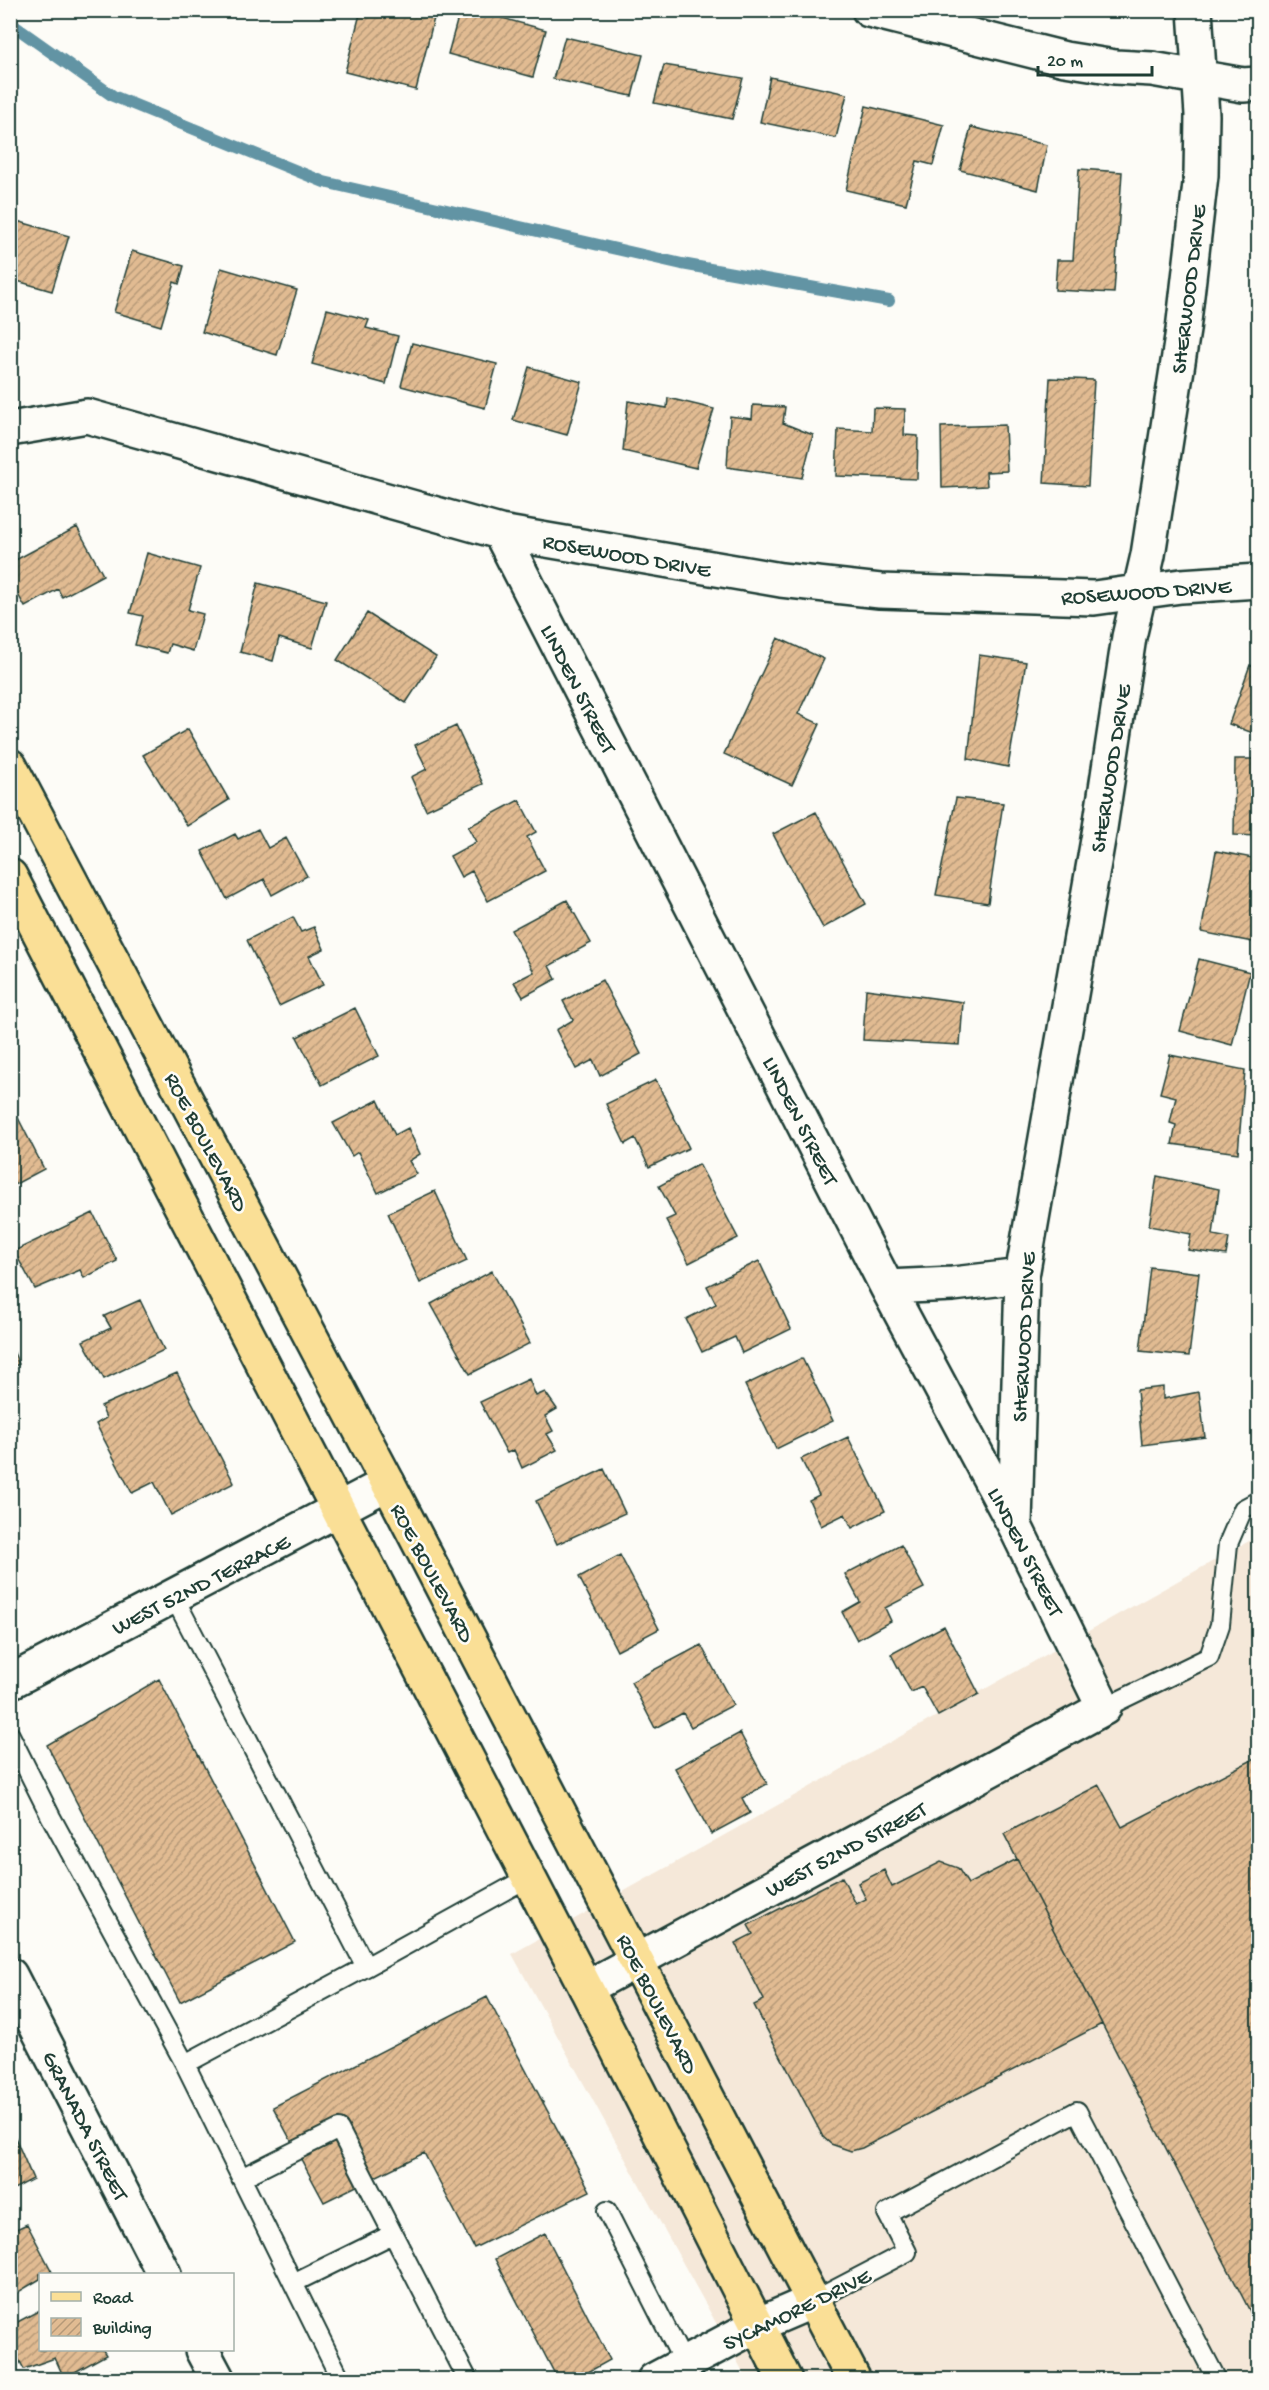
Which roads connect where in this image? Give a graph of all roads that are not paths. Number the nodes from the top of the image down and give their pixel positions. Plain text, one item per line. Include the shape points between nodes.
1 (869, 10) edge
2 (1195, 10) edge
3 (1199, 76) junction
4 (1258, 84) edge
5 (10, 429) edge
6 (500, 532) junction
7 (1258, 581) edge
8 (1140, 591) junction
9 (10, 766) edge
10 (10, 876) edge
11 (1022, 1276) junction
12 (887, 1287) junction
13 (388, 1483) junction
14 (1258, 1501) edge
15 (339, 1510) junction
16 (1015, 1526) junction
17 (174, 1596) junction
18 (10, 1682) edge
19 (1104, 1708) junction
20 (10, 1735) edge
21 (529, 1877) junction
22 (637, 1960) junction
23 (366, 1966) junction
24 (10, 1975) edge
25 (586, 1988) junction
26 (185, 2064) junction
27 (241, 2178) junction
28 (607, 2211) dead end
29 (393, 2234) junction
30 (163, 2273) edge
31 (293, 2283) junction
32 (813, 2301) junction
33 (757, 2325) junction
34 (203, 2351) edge
35 (684, 2363) junction
36 (218, 2379) edge
37 (341, 2379) edge
38 (468, 2379) edge
39 (654, 2379) edge
40 (785, 2379) edge
41 (854, 2379) edge
42 (1217, 2379) edge

1 - 3 street via 1065,59
2 - 3 street, SHERWOOD DRIVE
3 - 4 street via 1243,85
3 - 8 street, SHERWOOD DRIVE via 1201,175 1185,318
5 - 6 street, ROSEWOOD DRIVE via 87,416
6 - 8 street, ROSEWOOD DRIVE via 781,580 880,591 1094,598
6 - 12 street, LINDEN STREET
7 - 8 street, ROSEWOOD DRIVE
8 - 11 street, SHERWOOD DRIVE via 1129,637
9 - 13 main road, ROE BOULEVARD
10 - 15 main road
11 - 12 street
11 - 16 street, SHERWOOD DRIVE
12 - 16 street, LINDEN STREET
13 - 15 street, WEST 52ND TERRACE
13 - 22 main road, ROE BOULEVARD
14 - 19 lane via 1243,1509 1228,1544 1220,1626 1209,1657
15 - 17 street, WEST 52ND TERRACE
15 - 21 main road
16 - 19 street, LINDEN STREET
17 - 18 street, WEST 52ND TERRACE
17 - 23 lane
19 - 22 street, WEST 52ND STREET
20 - 26 lane
21 - 23 lane
21 - 25 main road
22 - 25 street, WEST 52ND STREET
22 - 32 main road, ROE BOULEVARD
23 - 26 lane
24 - 30 street, GRANADA STREET
25 - 33 main road
26 - 27 lane
27 - 29 lane via 339,2129
27 - 31 lane
28 - 35 lane
29 - 31 lane
29 - 38 lane
31 - 37 lane
32 - 33 street, SYCAMORE DRIVE
32 - 41 main road, ROE BOULEVARD
32 - 42 lane, SYCAMORE DRIVE via 907,2252 887,2213 1077,2111
33 - 35 street, SYCAMORE DRIVE
33 - 40 main road
34 - 36 street
35 - 39 street, SYCAMORE DRIVE

